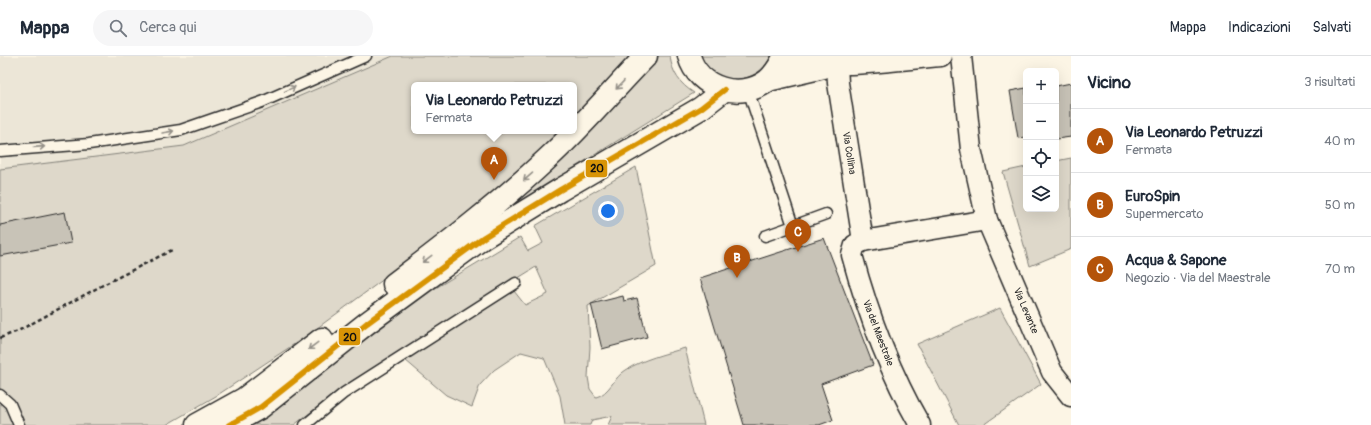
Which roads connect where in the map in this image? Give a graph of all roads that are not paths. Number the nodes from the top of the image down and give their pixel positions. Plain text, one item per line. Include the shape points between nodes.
1 (366, 56) edge
2 (646, 56) edge
3 (689, 56) edge
4 (785, 56) edge
5 (941, 56) edge
6 (961, 56) edge
7 (828, 62) edge
8 (768, 81) junction
9 (724, 90) junction
10 (748, 90) junction
11 (577, 130) edge
12 (573, 134) edge
13 (0, 150) edge
14 (826, 214) dead end
15 (987, 220) junction
16 (793, 226) junction
17 (765, 236) dead end
18 (864, 241) junction
19 (516, 283) dead end
20 (0, 395) edge
21 (1071, 396) edge
22 (19, 425) edge
23 (197, 425) edge
24 (230, 425) edge
25 (305, 425) edge
26 (920, 425) edge

13 -> 1 lane via 89,144 181,130 262,102
2 -> 11 main road
3 - 9 main road via 699,74 710,84
4 - 7 street via 799,60
4 - 8 main road via 778,70
5 - 7 street
6 - 15 street, Via Levante via 971,150
7 - 8 street
7 - 18 street, Via Collina via 838,83
8 - 10 main road
9 - 10 main road
9 - 24 main road via 701,108 484,237 367,323 261,407
10 - 16 lane
12 -> 23 main road via 496,205 250,395
14 - 16 lane
15 - 18 street
15 - 21 street, Via Levante via 1052,372
16 - 17 lane
18 - 26 street, Via del Maestrale via 855,245 852,255 862,291 876,335
19 - 25 lane via 344,393
20 - 22 lane via 10,404

